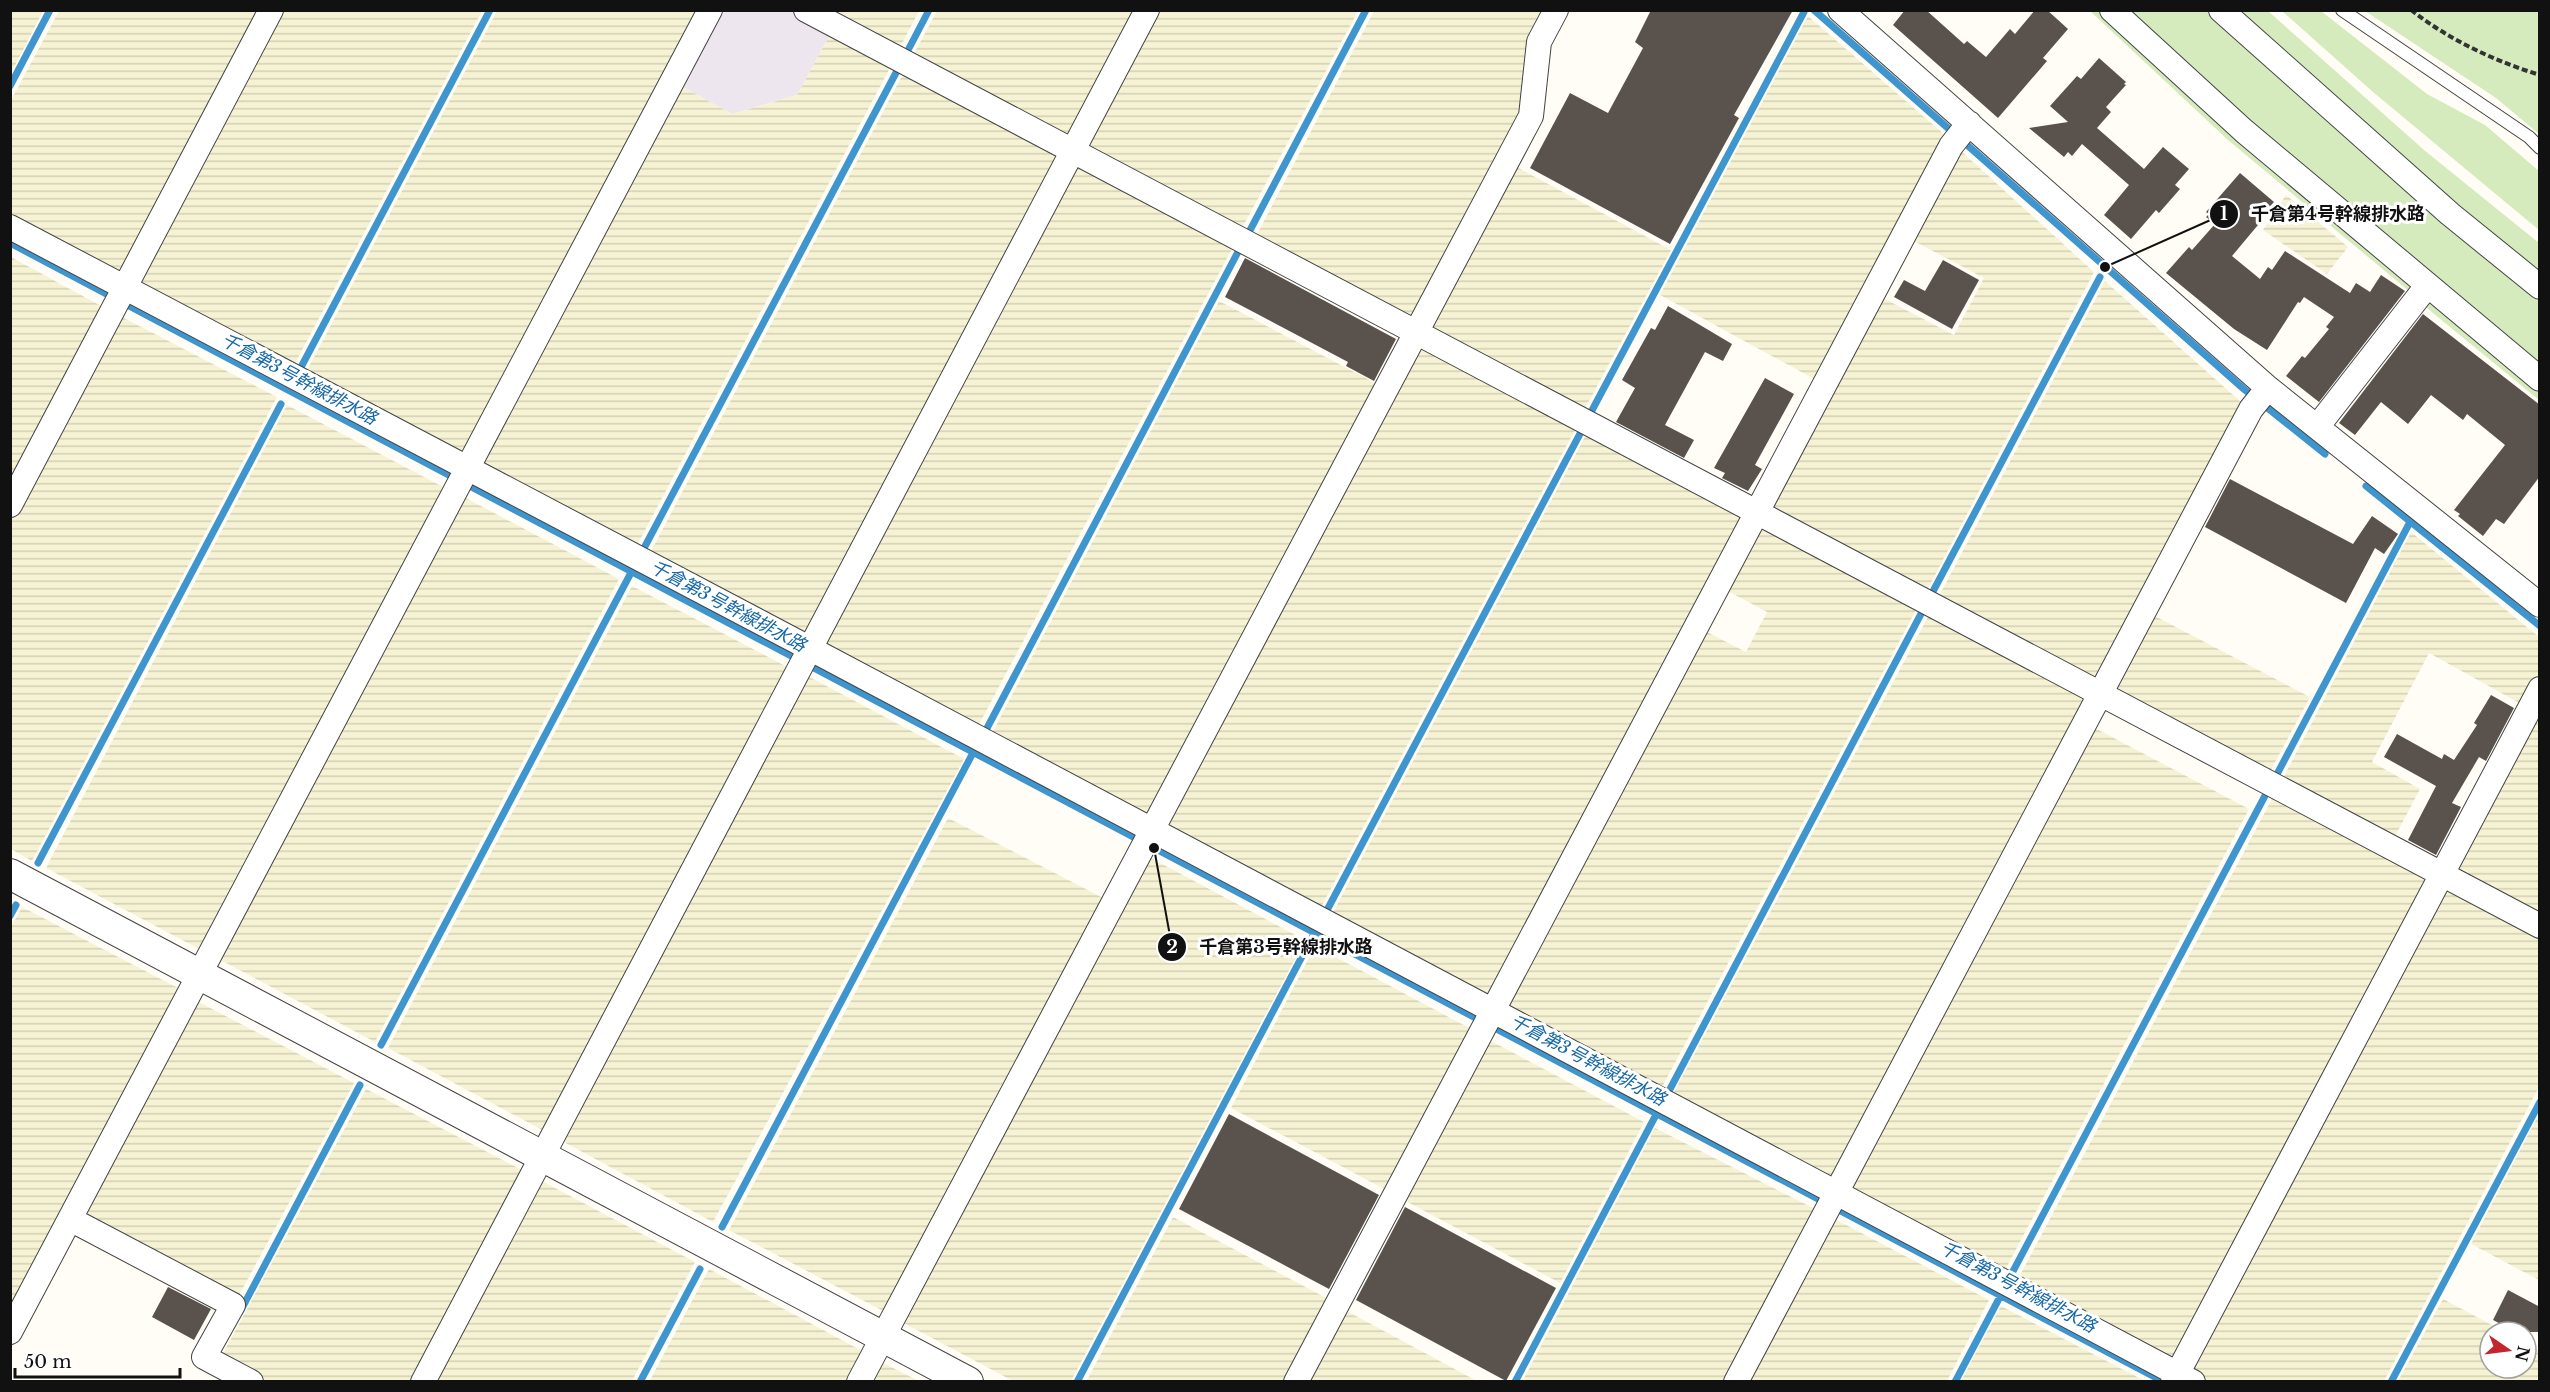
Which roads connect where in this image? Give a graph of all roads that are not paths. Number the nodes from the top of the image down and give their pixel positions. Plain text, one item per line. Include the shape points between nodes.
1 (271, 10) edge
2 (710, 10) edge
3 (806, 10) edge
4 (1147, 10) edge
5 (1556, 10) edge
6 (1840, 10) edge
7 (2112, 10) edge
8 (2221, 10) edge
9 (2342, 10) edge
10 (1961, 133) junction
11 (2540, 148) edge
12 (1072, 152) junction
13 (10, 227) edge
14 (2427, 286) junction
15 (2540, 286) edge
16 (121, 297) junction
17 (1414, 332) junction
18 (2540, 379) edge
19 (2261, 397) junction
20 (2317, 427) junction
21 (462, 477) junction
22 (10, 506) edge
23 (1756, 513) junction
24 (2540, 605) edge
25 (804, 657) junction
26 (2540, 689) edge
27 (2099, 693) junction
28 (1147, 839) junction
29 (10, 874) edge
30 (2442, 875) junction
31 (2540, 926) edge
32 (199, 974) junction
33 (1489, 1020) junction
34 (542, 1156) junction
35 (1831, 1200) junction
36 (70, 1219) junction
37 (10, 1332) edge
38 (882, 1336) junction
39 (2179, 1379) edge
40 (251, 1382) edge
41 (423, 1382) edge
42 (859, 1382) edge
43 (968, 1382) edge
44 (1296, 1382) edge
45 (1736, 1382) edge

1 - 16 street
2 - 21 street
3 - 12 street
4 - 12 street
5 - 17 street via 1539,42 1531,116
6 - 10 street
7 - 14 street via 2244,131
8 - 15 street via 2442,207
9 - 11 lane
10 - 19 street
10 - 23 street
12 - 17 street
12 - 25 street
13 - 16 street
14 - 18 street
14 - 20 street
16 - 21 street
16 - 22 street
17 - 23 street
17 - 28 street
19 - 20 street
19 - 27 street
20 - 24 street
21 - 25 street
21 - 32 street
23 - 27 street
23 - 33 street
25 - 28 street
25 - 34 street
26 - 30 street
27 - 30 street
27 - 35 street
28 - 33 street
28 - 38 street
29 - 32 street
30 - 31 street
30 - 39 street
32 - 34 street
32 - 36 street
33 - 35 street
33 - 44 street
34 - 38 street
34 - 41 street
35 - 39 street
35 - 45 street
36 - 37 street
36 - 40 street via 233,1305 204,1357
38 - 42 street
38 - 43 street

